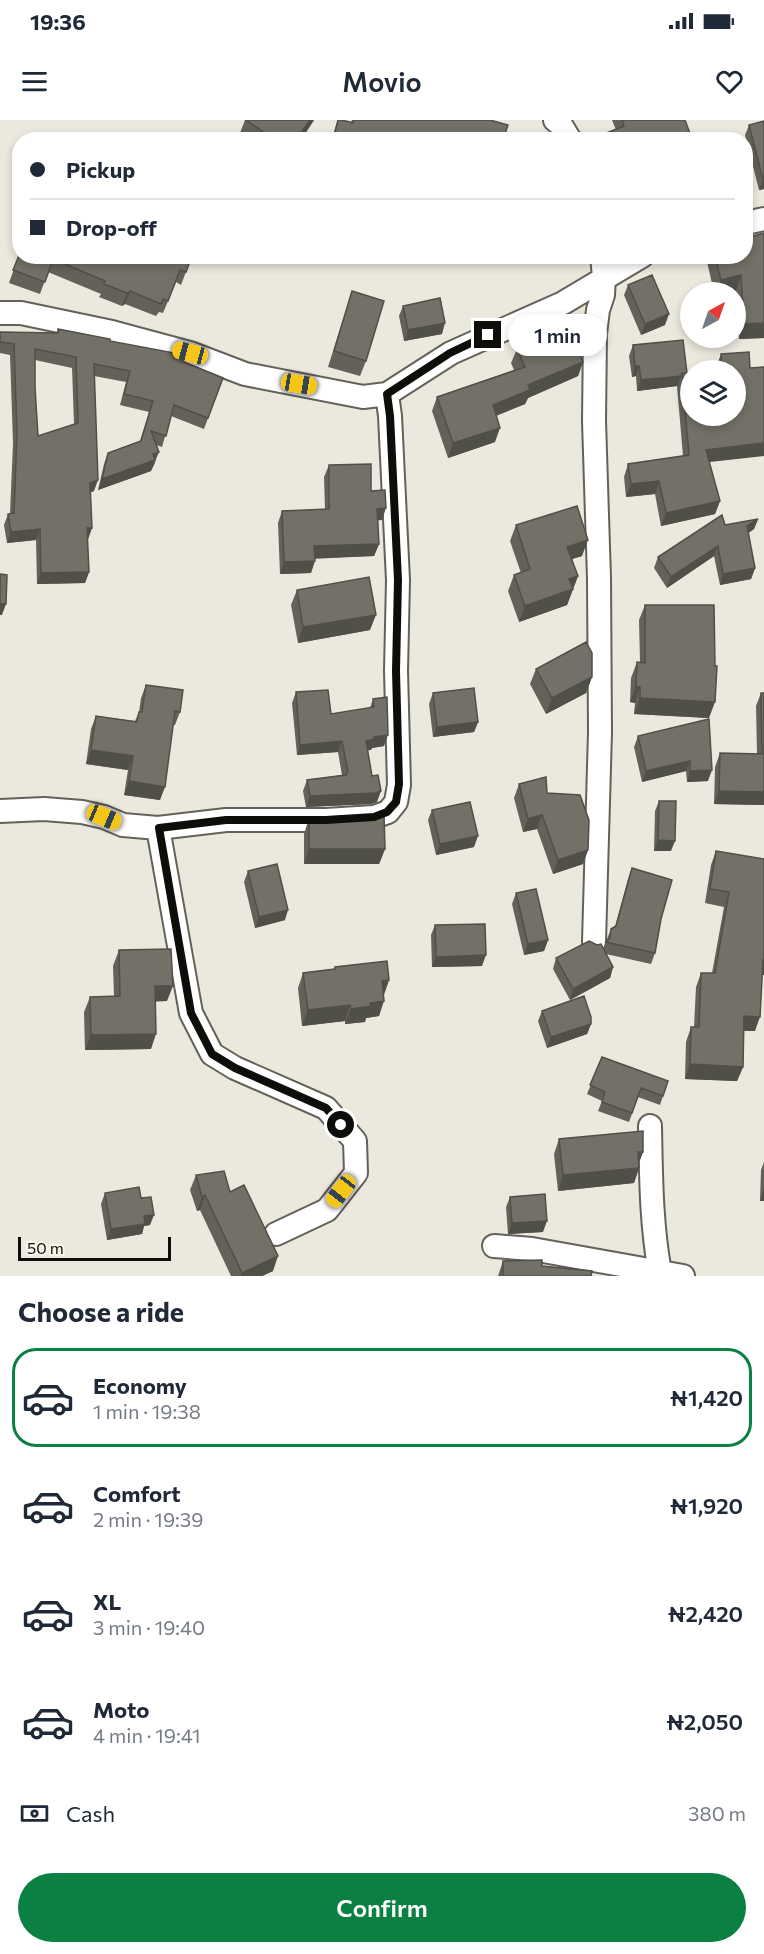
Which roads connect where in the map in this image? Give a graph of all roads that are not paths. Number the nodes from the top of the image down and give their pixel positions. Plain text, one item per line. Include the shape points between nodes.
1 (555, 120) edge
2 (565, 132) edge
3 (603, 267) edge
4 (0, 313) edge
5 (387, 394) junction
6 (0, 811) edge
7 (159, 828) junction
8 (594, 942) edge
9 (650, 1126) dead end
10 (276, 1234) dead end
11 (494, 1246) dead end
12 (660, 1272) junction
13 (683, 1276) edge

1 - 2 street
3 - 5 street via 563,303 450,353
3 - 8 street via 595,334 600,732
4 - 5 street via 21,313 112,332 190,353 245,374 363,397
5 - 7 street via 398,580 396,802 387,812 374,817 226,820
6 - 7 street via 82,812 123,825
7 - 10 street via 191,1013 212,1054 326,1108 355,1141 356,1173 327,1210
9 - 12 street via 652,1204
11 - 12 street
12 - 13 street

